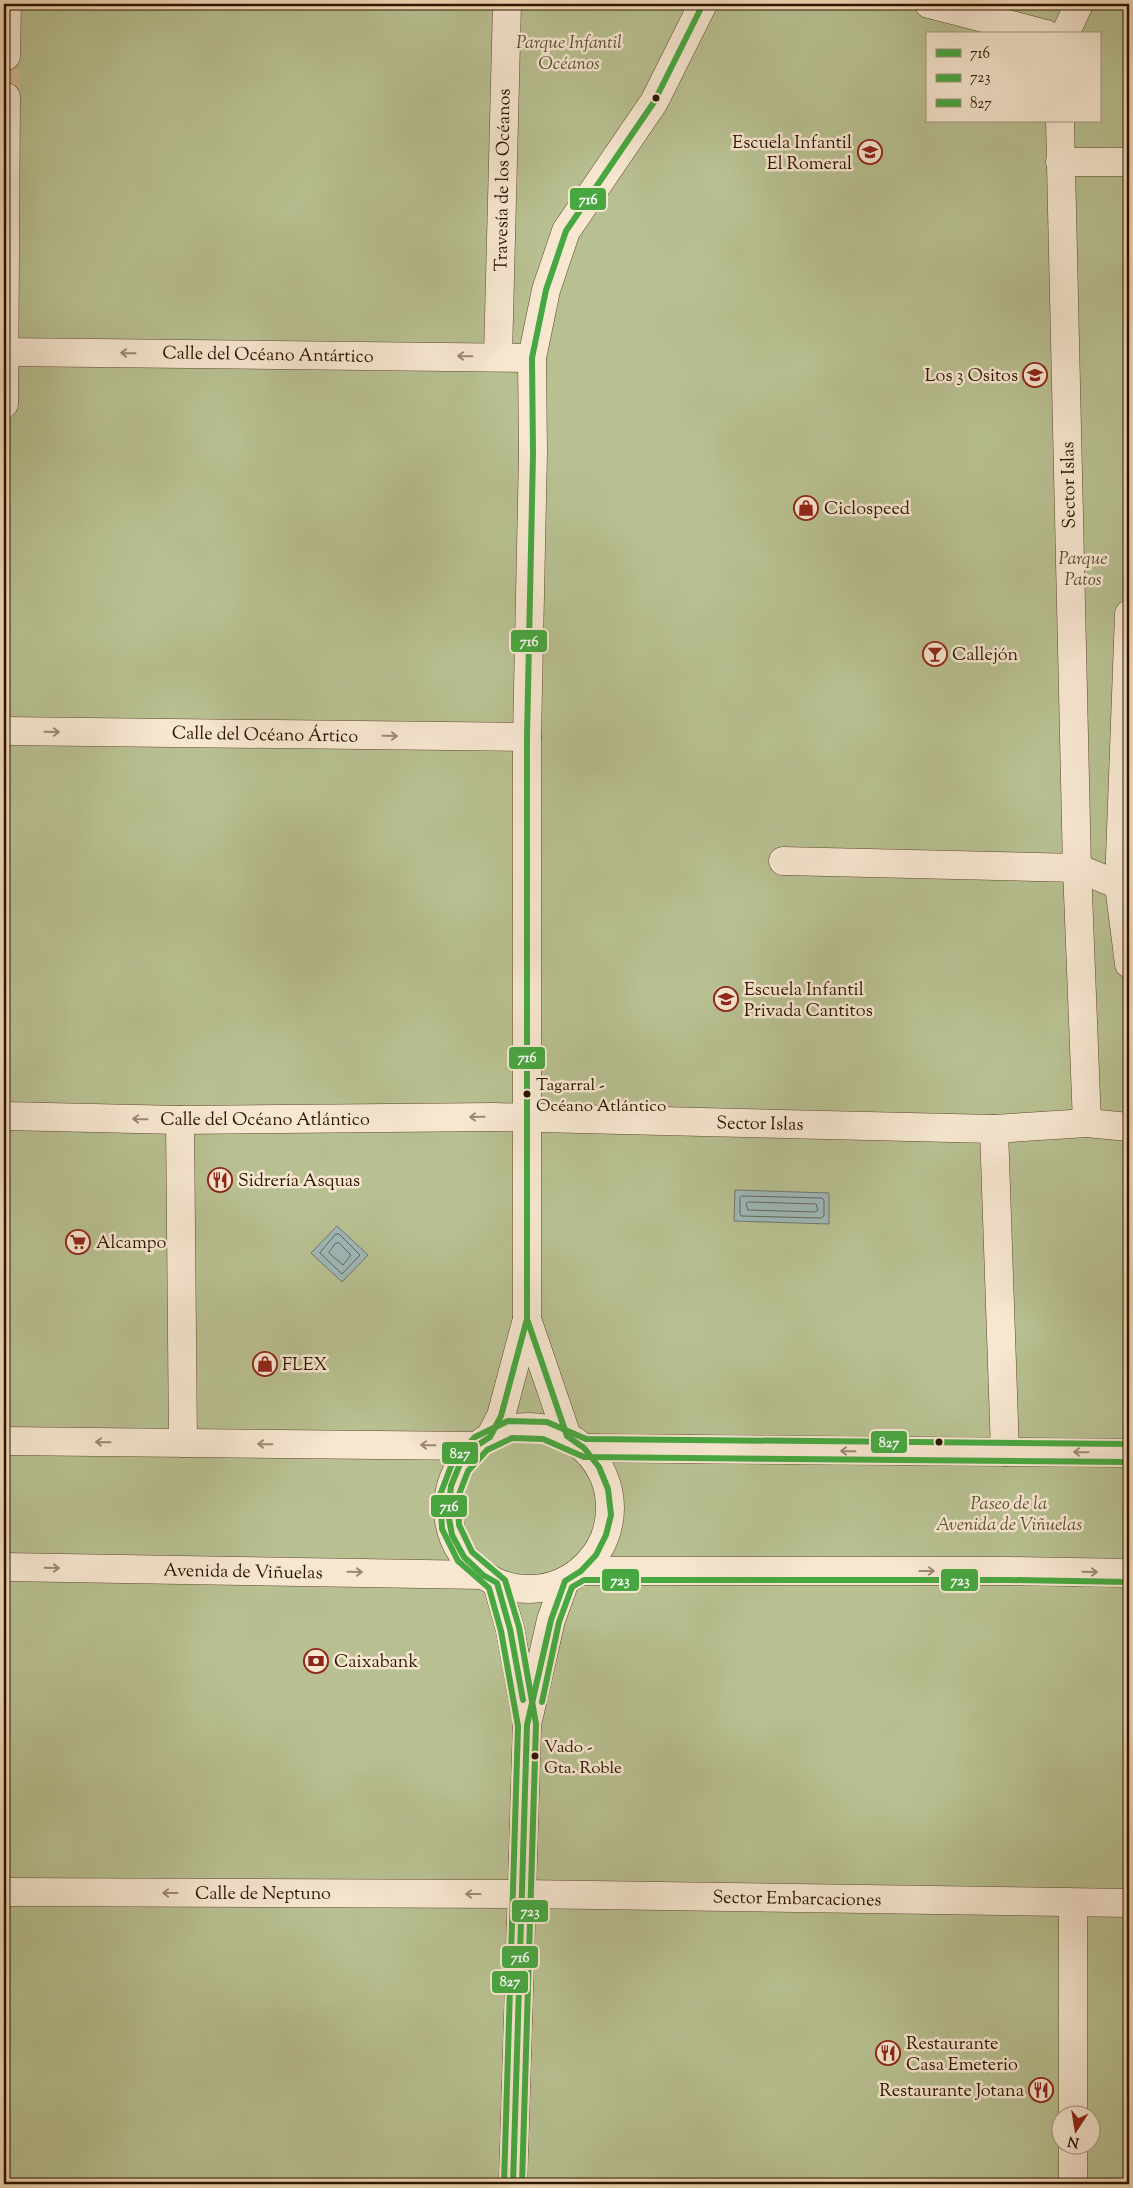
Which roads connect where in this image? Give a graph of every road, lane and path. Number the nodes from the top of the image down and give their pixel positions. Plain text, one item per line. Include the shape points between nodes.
1 (7, 4) edge
2 (507, 4) edge
3 (703, 4) edge
4 (929, 4) edge
5 (1079, 4) edge
6 (1038, 32) edge
7 (1066, 32) edge
8 (6, 56) dead end
9 (6, 97) dead end
10 (1060, 122) edge
11 (1060, 162) junction
12 (1129, 162) edge
13 (4, 352) edge
14 (498, 356) junction
15 (532, 358) junction
16 (4, 404) edge
17 (1129, 614) edge
18 (4, 732) edge
19 (527, 737) junction
20 (782, 861) dead end
21 (1077, 868) junction
22 (1124, 885) edge
23 (1129, 964) edge
24 (4, 1116) edge
25 (526, 1118) junction
26 (180, 1120) junction
27 (1086, 1123) junction
28 (1129, 1127) edge
29 (994, 1129) junction
30 (527, 1320) junction
31 (4, 1441) edge
32 (483, 1441) junction
33 (575, 1442) junction
34 (183, 1443) junction
35 (1005, 1452) junction
36 (1129, 1453) edge
37 (4, 1567) edge
38 (1129, 1573) edge
39 (573, 1576) junction
40 (490, 1579) junction
41 (527, 1725) junction
42 (4, 1892) edge
43 (522, 1894) junction
44 (1073, 1903) junction
45 (1129, 1903) edge
46 (1073, 2106) edge
47 (1073, 2156) edge
48 (513, 2184) edge
49 (1072, 2184) edge

1 - 8 street
2 - 14 street, Travesía de los Océanos
3 - 15 street via 654,102 566,231 546,290
4 - 6 street
5 - 7 street
9 - 13 street
10 - 11 street, Sector Islas
11 - 12 street
11 - 21 street, Sector Islas
14 -> 13 street, Calle del Océano Antártico
13 - 16 street
14 - 15 street, Calle del Océano Antártico
15 - 19 street
17 - 22 street
18 -> 19 street, Calle del Océano Ártico
19 - 25 street
20 - 21 street
21 - 22 street
21 - 27 street, Sector Islas
22 - 23 street
26 -> 24 street, Calle del Océano Atlántico
25 -> 26 street, Calle del Océano Atlántico
25 - 29 street, Sector Islas
25 - 30 street
26 - 34 street
27 - 28 street, Sector Islas
27 - 29 street, Sector Islas
29 - 35 street
30 - 32 street via 501,1416
30 - 33 street
34 -> 31 street
32 - 33 street via 508,1430 528,1427 548,1429
32 -> 34 street
32 - 40 street via 460,1464 451,1486 448,1513 452,1535 464,1558
35 -> 33 street
33 - 39 street via 599,1467 608,1489 611,1515 596,1555
36 -> 35 street
37 -> 40 street, Avenida de Viñuelas
39 -> 38 street via 1010,1571
39 - 40 street via 543,1588 519,1589
39 - 41 street via 551,1620
40 - 41 street via 510,1629
41 - 43 street
43 -> 42 street, Calle de Neptuno
43 - 44 street, Sector Embarcaciones
43 - 48 street
44 - 45 street, Sector Embarcaciones
44 - 46 street
47 - 49 street

